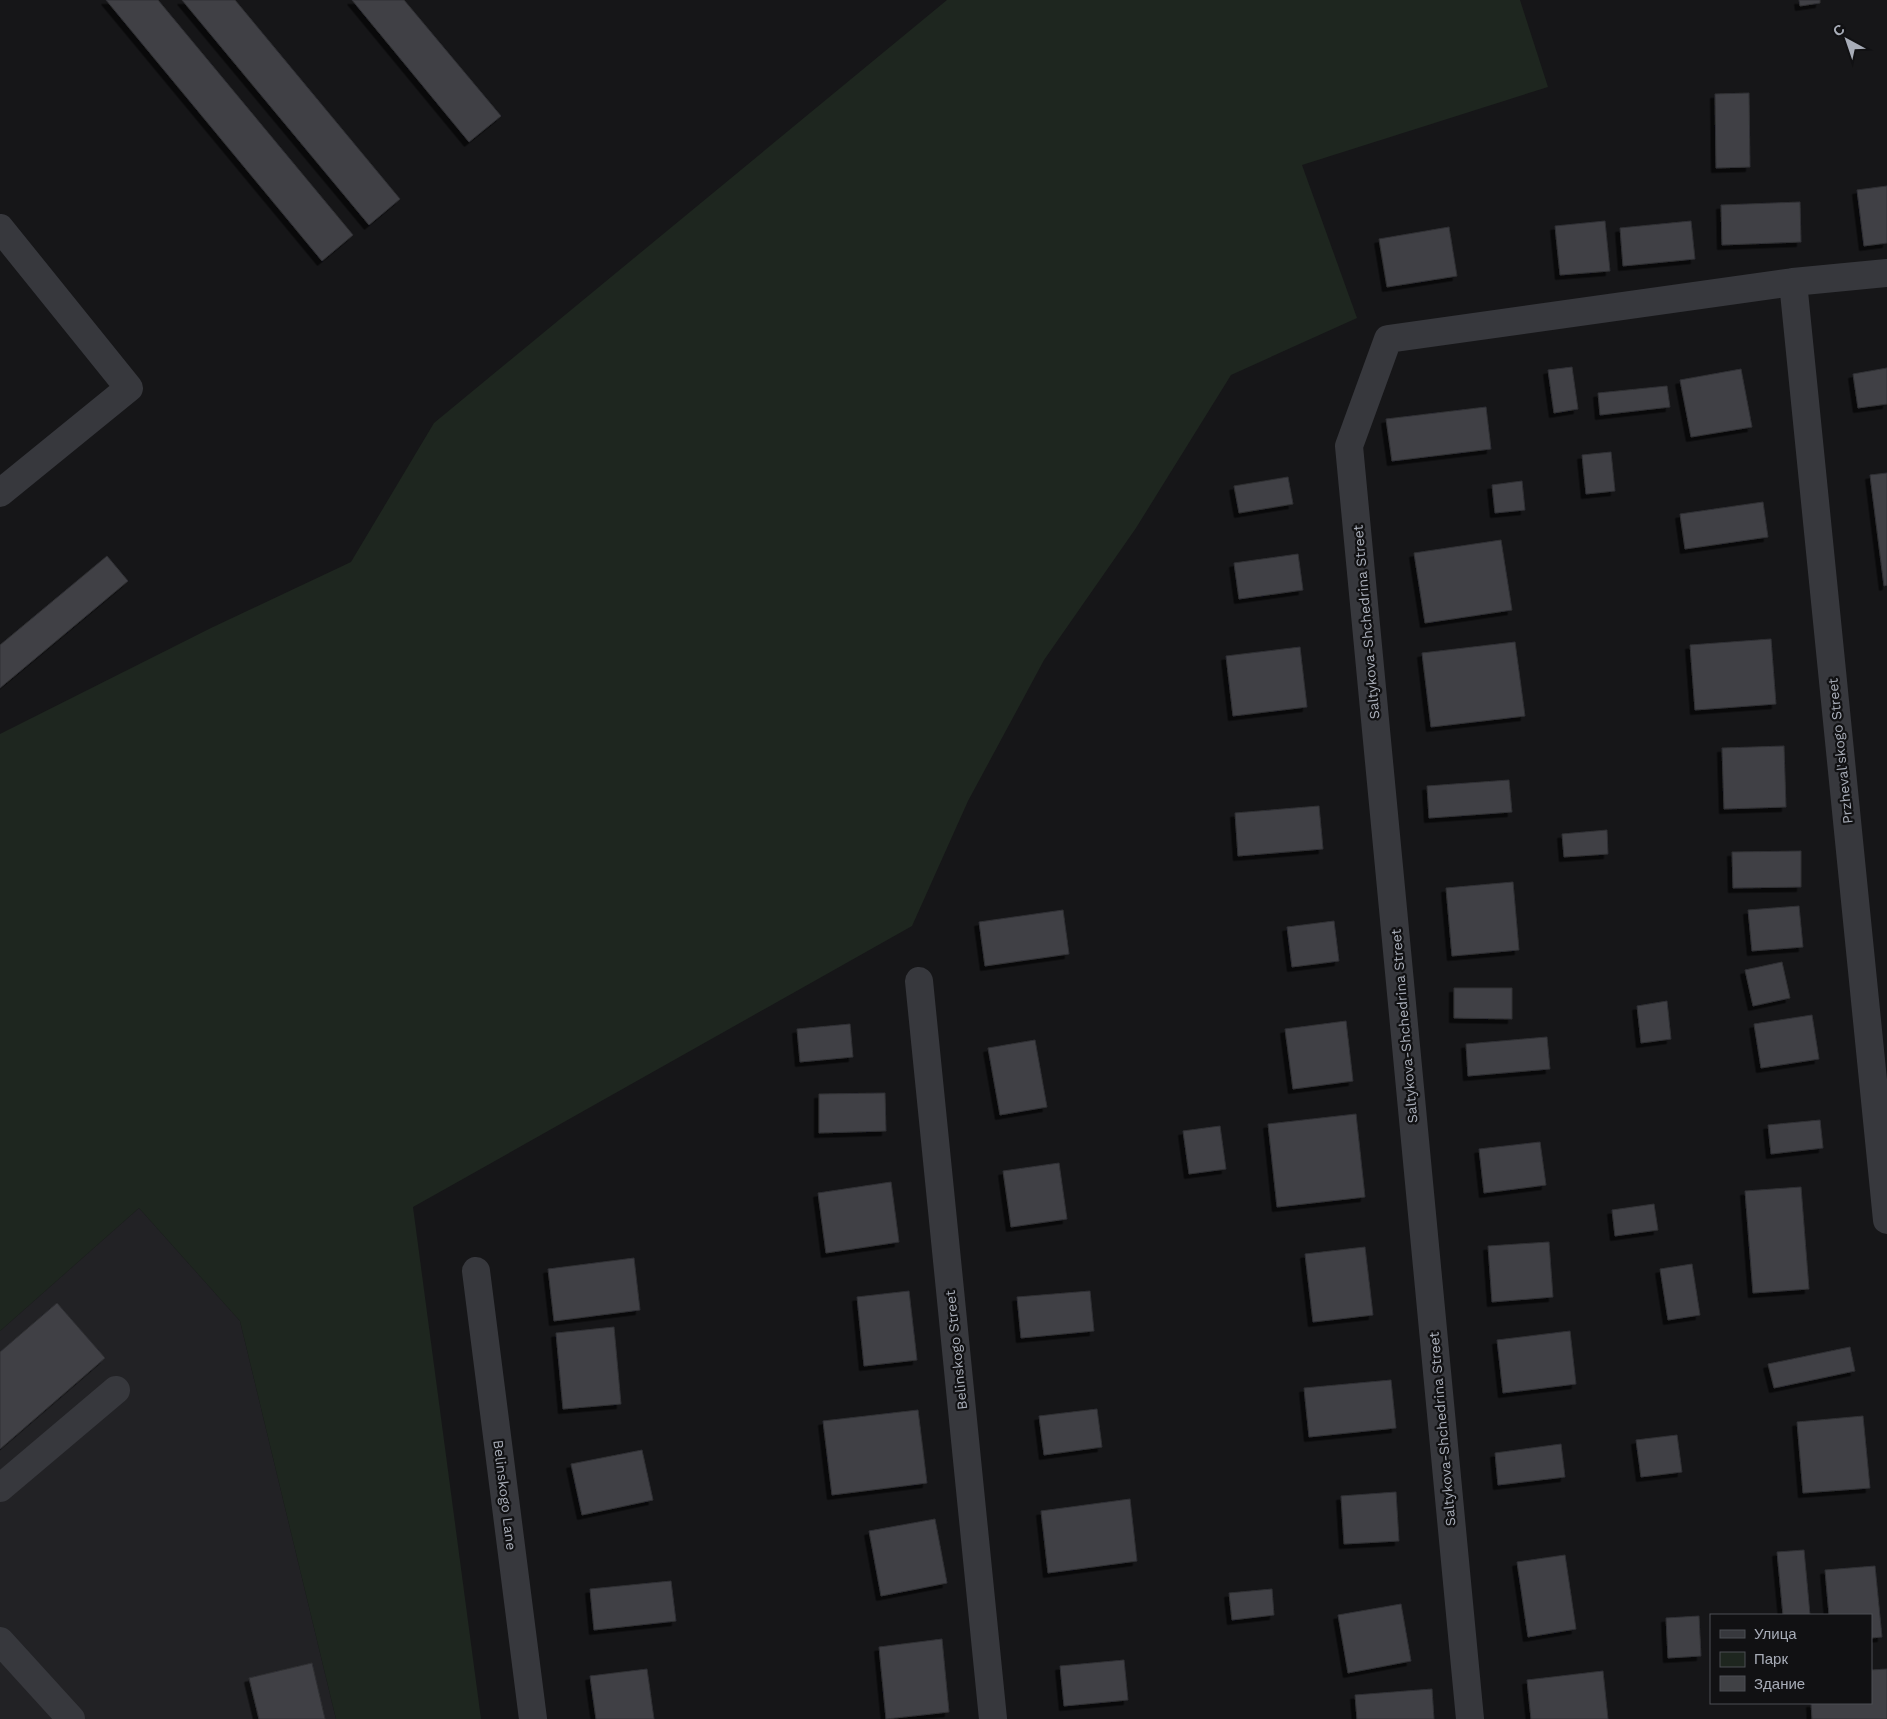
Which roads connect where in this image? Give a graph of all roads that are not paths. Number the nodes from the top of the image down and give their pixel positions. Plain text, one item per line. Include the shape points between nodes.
1 (0, 228) edge
2 (1887, 273) edge
3 (1793, 282) junction
4 (0, 493) edge
5 (919, 981) dead end
6 (1887, 1220) edge
7 (476, 1271) dead end
8 (116, 1390) dead end
9 (0, 1488) edge
10 (0, 1641) edge
11 (71, 1719) edge
12 (533, 1719) edge
13 (993, 1719) edge
14 (1470, 1719) edge

1 - 4 street via 129,388
2 - 3 street
3 - 6 street, Przheval'skogo Street
3 - 14 street, Saltykova-Shchedrina Street via 1388,339 1349,446
5 - 13 street, Belinskogo Street
7 - 12 street, Belinskogo Lane
8 - 9 street
10 - 11 street

